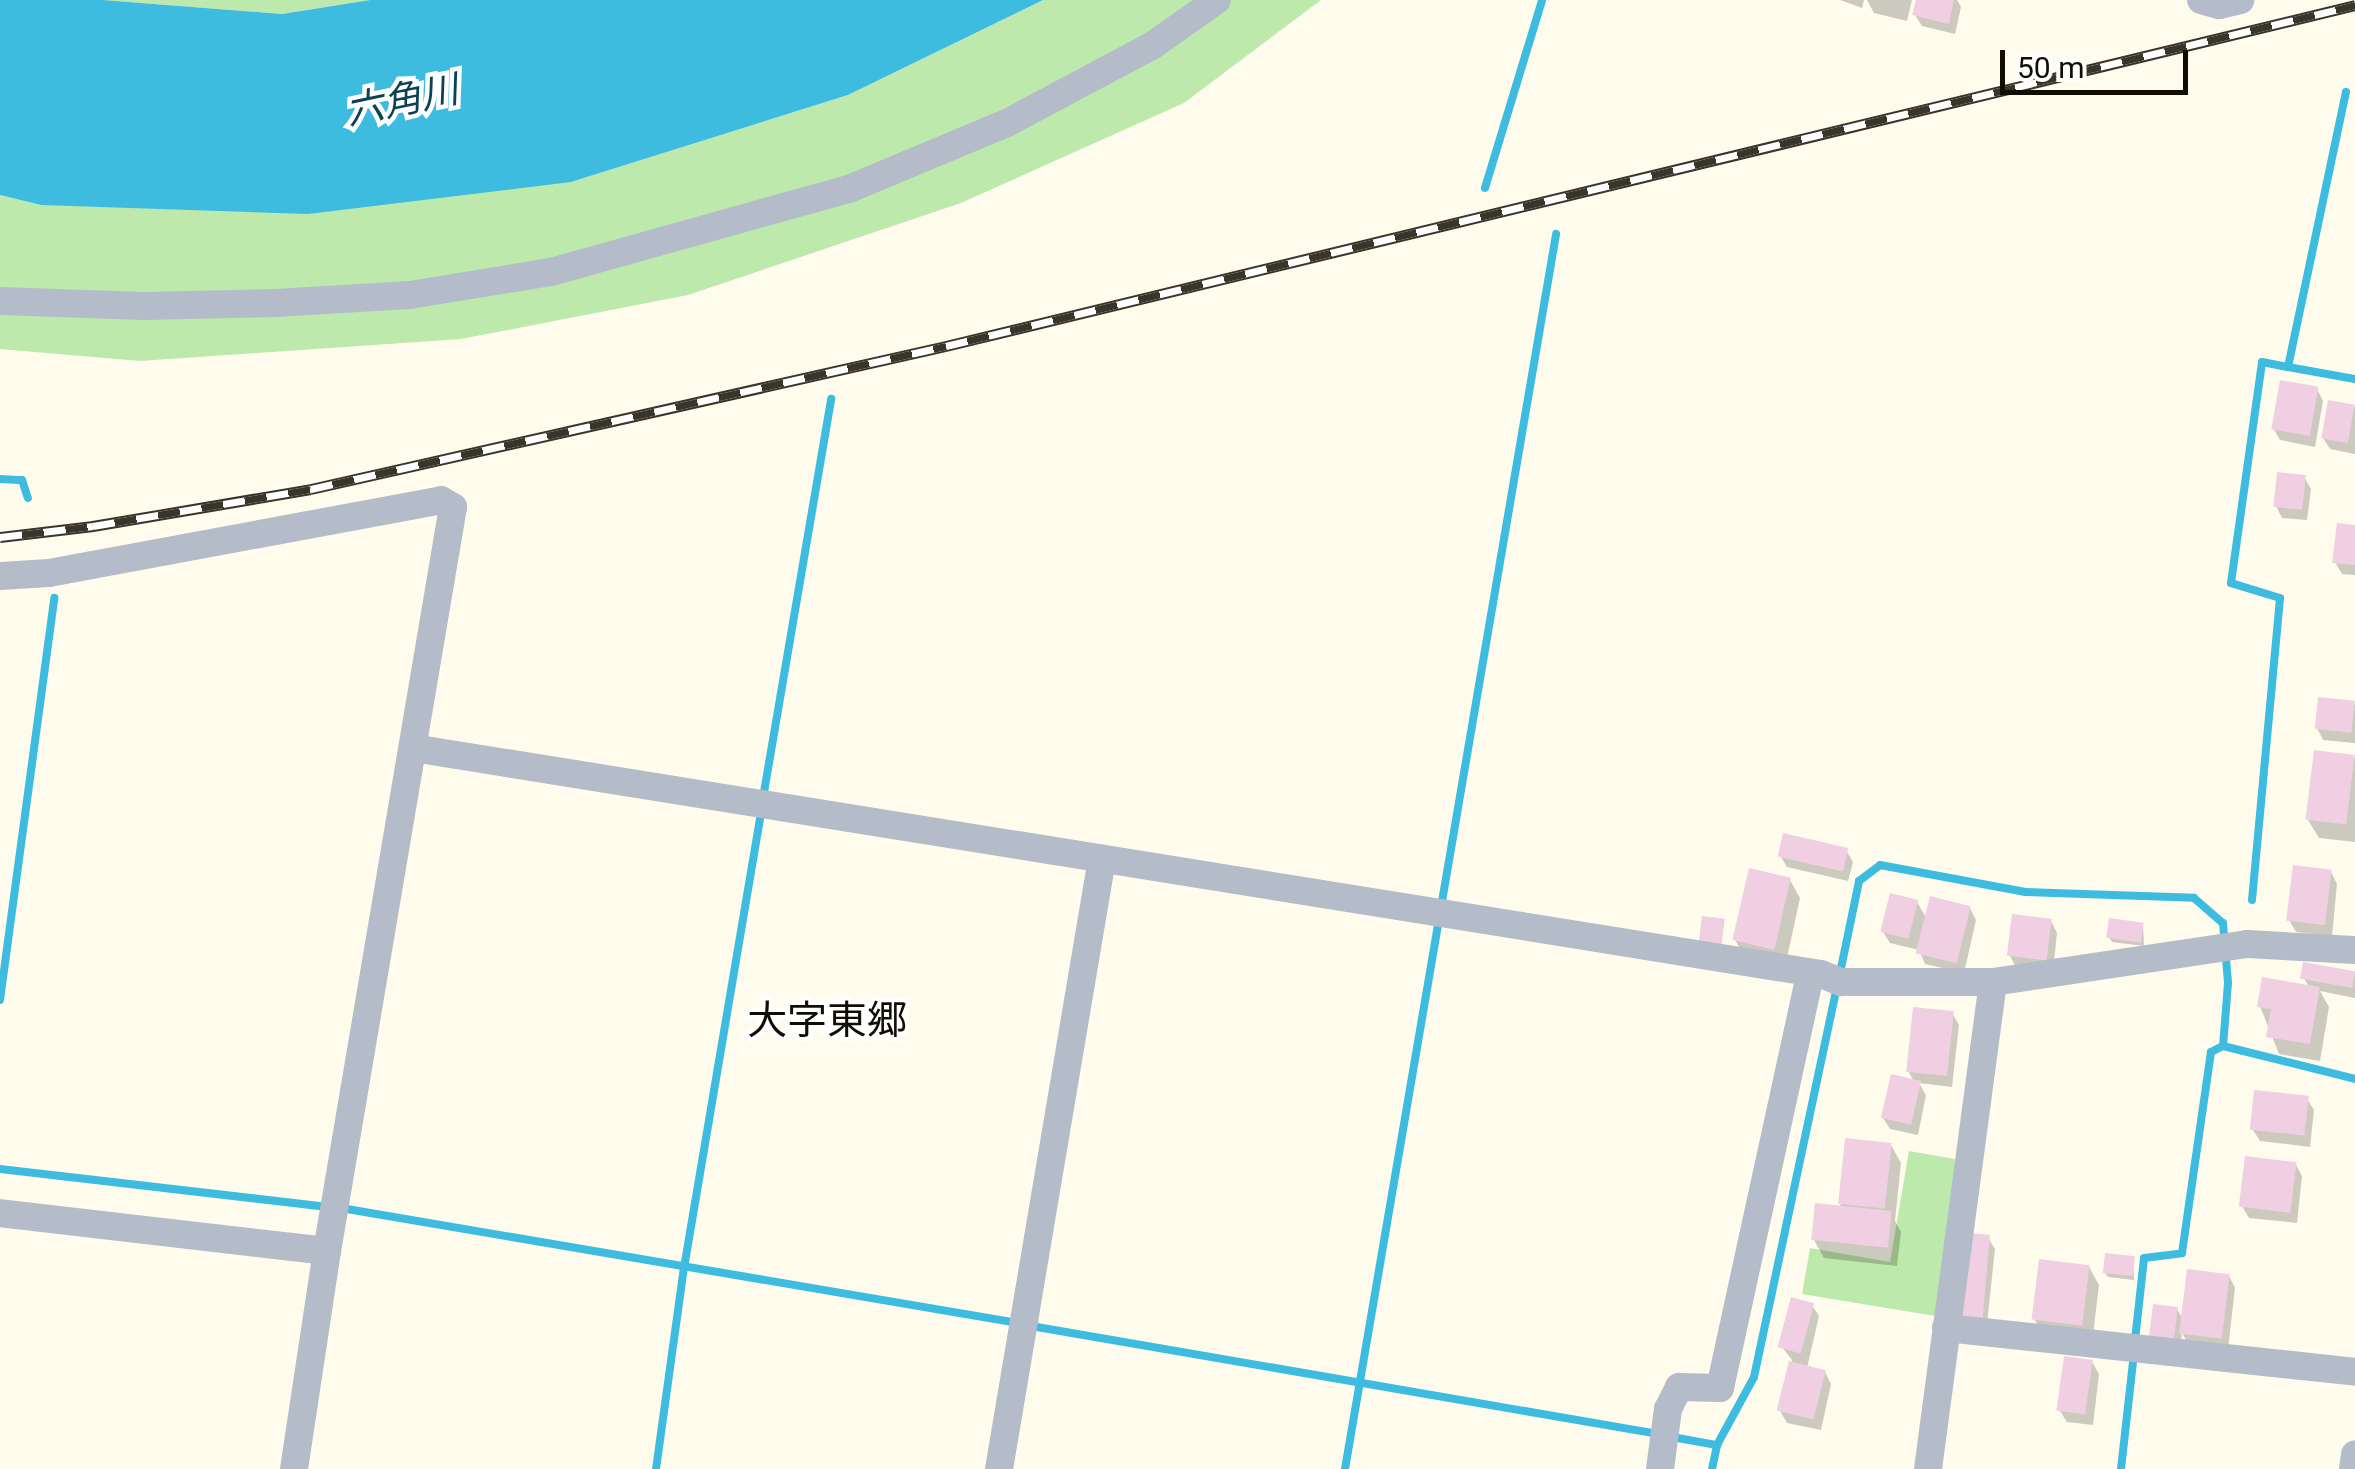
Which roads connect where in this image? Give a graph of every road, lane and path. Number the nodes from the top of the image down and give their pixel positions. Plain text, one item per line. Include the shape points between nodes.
1 (1217, 0) edge
2 (2201, 0) edge
3 (2240, 0) edge
4 (0, 300) edge
5 (0, 576) edge
6 (413, 748) junction
7 (1102, 859) junction
8 (2355, 950) edge
9 (1824, 976) junction
10 (1993, 982) junction
11 (0, 1212) edge
12 (330, 1243) junction
13 (1946, 1328) junction
14 (2355, 1372) edge
15 (2355, 1454) edge
16 (294, 1469) edge
17 (999, 1469) edge
18 (1660, 1469) edge
19 (1928, 1469) edge
20 (2354, 1469) edge

1 - 4 street via 1153,45 1007,123 848,189 551,272 410,295 276,303
2 - 3 street
5 - 6 street via 49,573 442,500 452,508
6 - 7 street
6 - 12 street
7 - 9 street
7 - 17 street
8 - 10 street via 2205,947
9 - 10 street
9 - 18 street via 1720,1388 1679,1387 1668,1409
10 - 13 street
11 - 12 street
12 - 16 street
13 - 14 street
13 - 19 street
15 - 20 street

